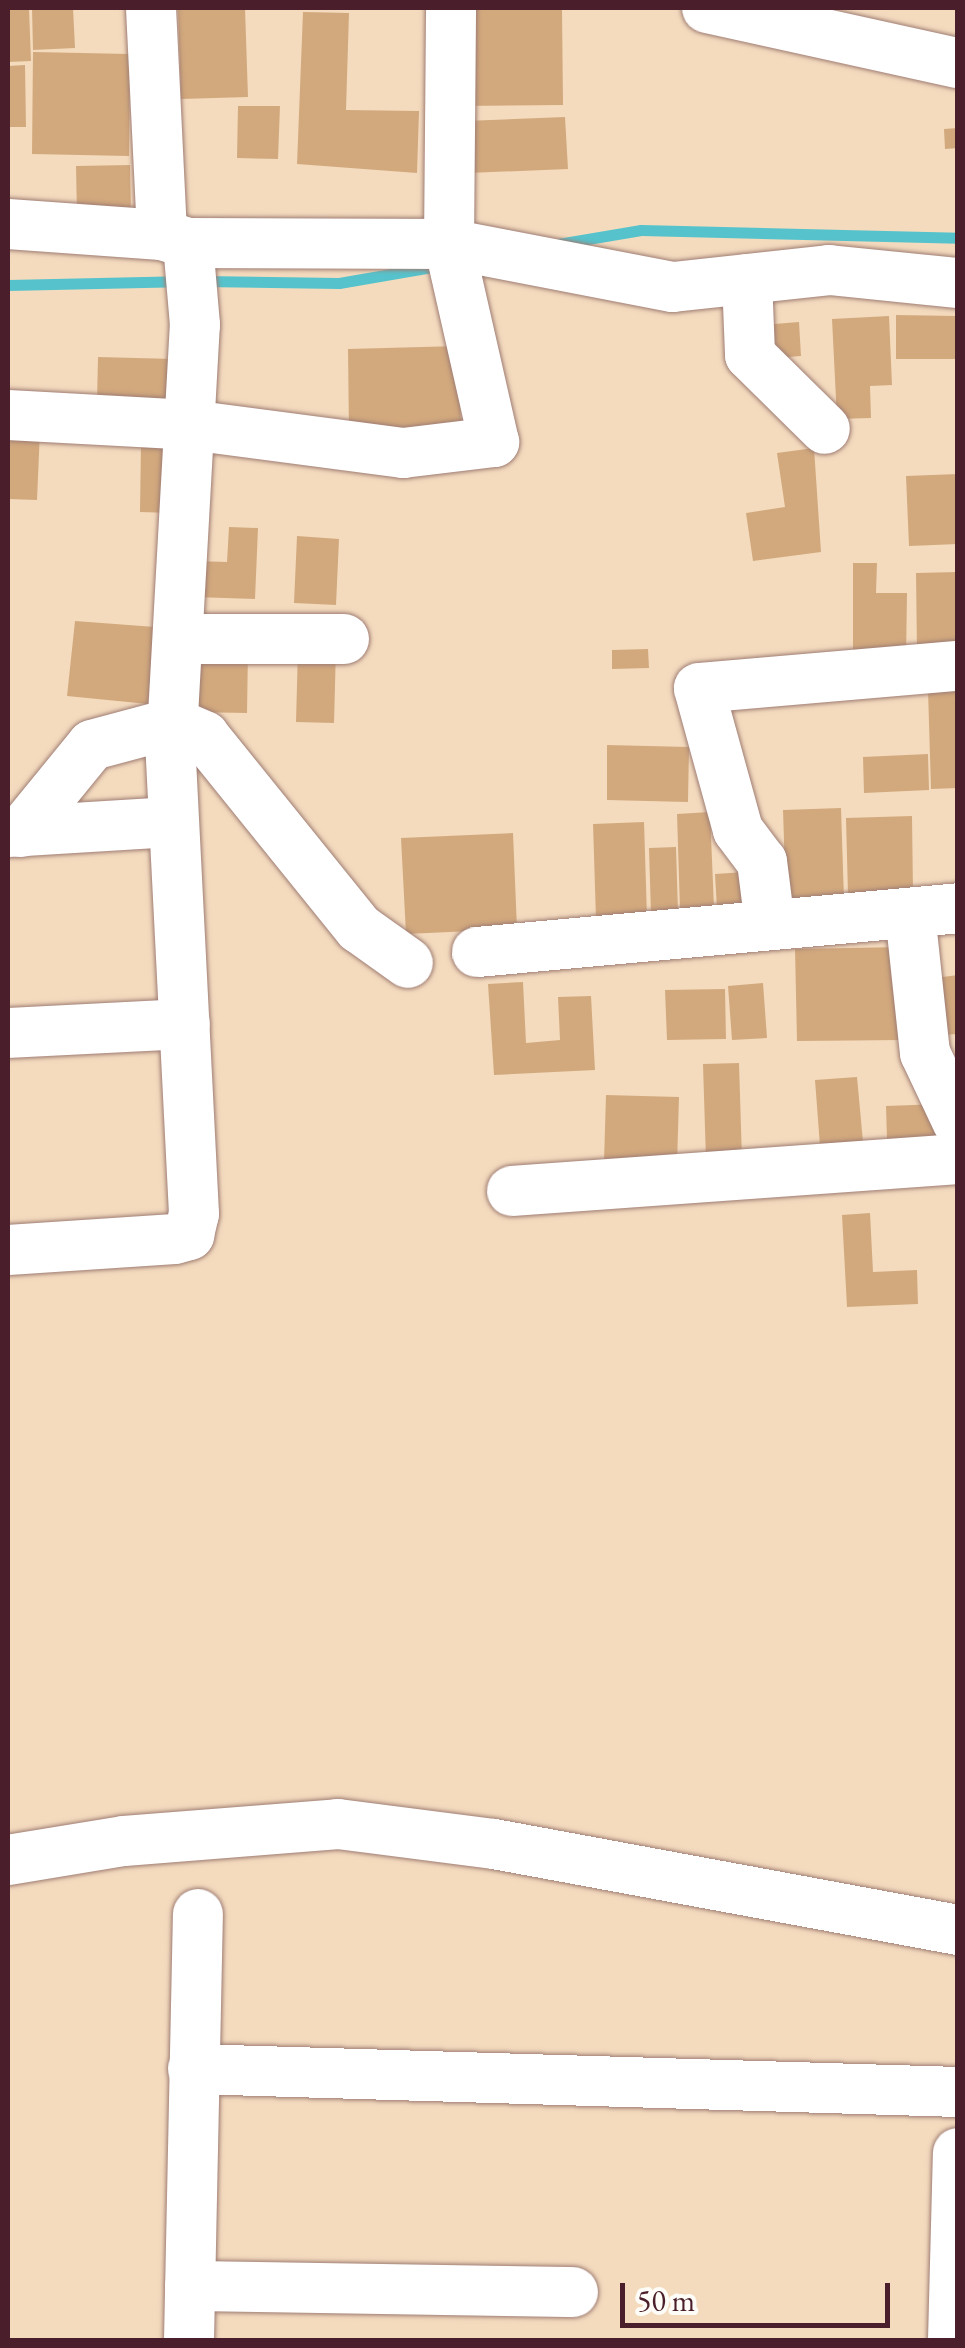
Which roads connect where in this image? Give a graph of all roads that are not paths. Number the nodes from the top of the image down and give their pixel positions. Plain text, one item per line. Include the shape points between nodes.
1 (150, 8) edge
2 (452, 8) edge
3 (707, 8) edge
4 (958, 63) edge
5 (8, 224) edge
6 (175, 239) junction
7 (457, 255) junction
8 (747, 279) junction
9 (958, 283) edge
10 (8, 415) edge
11 (190, 425) junction
12 (825, 429) dead end
13 (179, 639) junction
14 (344, 639) dead end
15 (958, 666) edge
16 (174, 723) junction
17 (172, 822) junction
18 (14, 832) edge
19 (934, 910) edge
20 (770, 925) junction
21 (477, 952) dead end
22 (408, 963) dead end
23 (185, 1024) junction
24 (8, 1034) edge
25 (958, 1123) edge
26 (958, 1159) edge
27 (512, 1191) dead end
28 (8, 1250) edge
29 (8, 1860) edge
30 (198, 1914) dead end
31 (958, 1930) edge
32 (193, 2068) junction
33 (958, 2092) edge
34 (958, 2154) edge
35 (190, 2286) junction
36 (572, 2292) dead end
37 (188, 2340) edge
38 (953, 2340) edge

1 - 6 street
2 - 7 street
3 - 4 street
5 - 6 street
6 - 7 street
6 - 11 street via 195,325
7 - 8 street via 531,260 672,288
7 - 11 street via 494,442 403,453
8 - 9 street via 830,270
8 - 12 street via 750,354
10 - 11 street
11 - 13 street
13 - 14 street
13 - 16 street
15 - 20 street via 698,688 738,830 762,862
16 - 17 street
16 - 18 street via 92,745
16 - 22 street via 204,736 360,928
17 - 18 street
17 - 23 street
19 - 20 street
19 - 25 street via 925,1054
20 - 21 street
23 - 24 street
23 - 28 street via 194,1214 189,1235 130,1245
26 - 27 street
29 - 31 street via 124,1842 338,1824 494,1844
30 - 32 street
32 - 33 street
32 - 35 street
34 - 38 street
35 - 36 street
35 - 37 street

